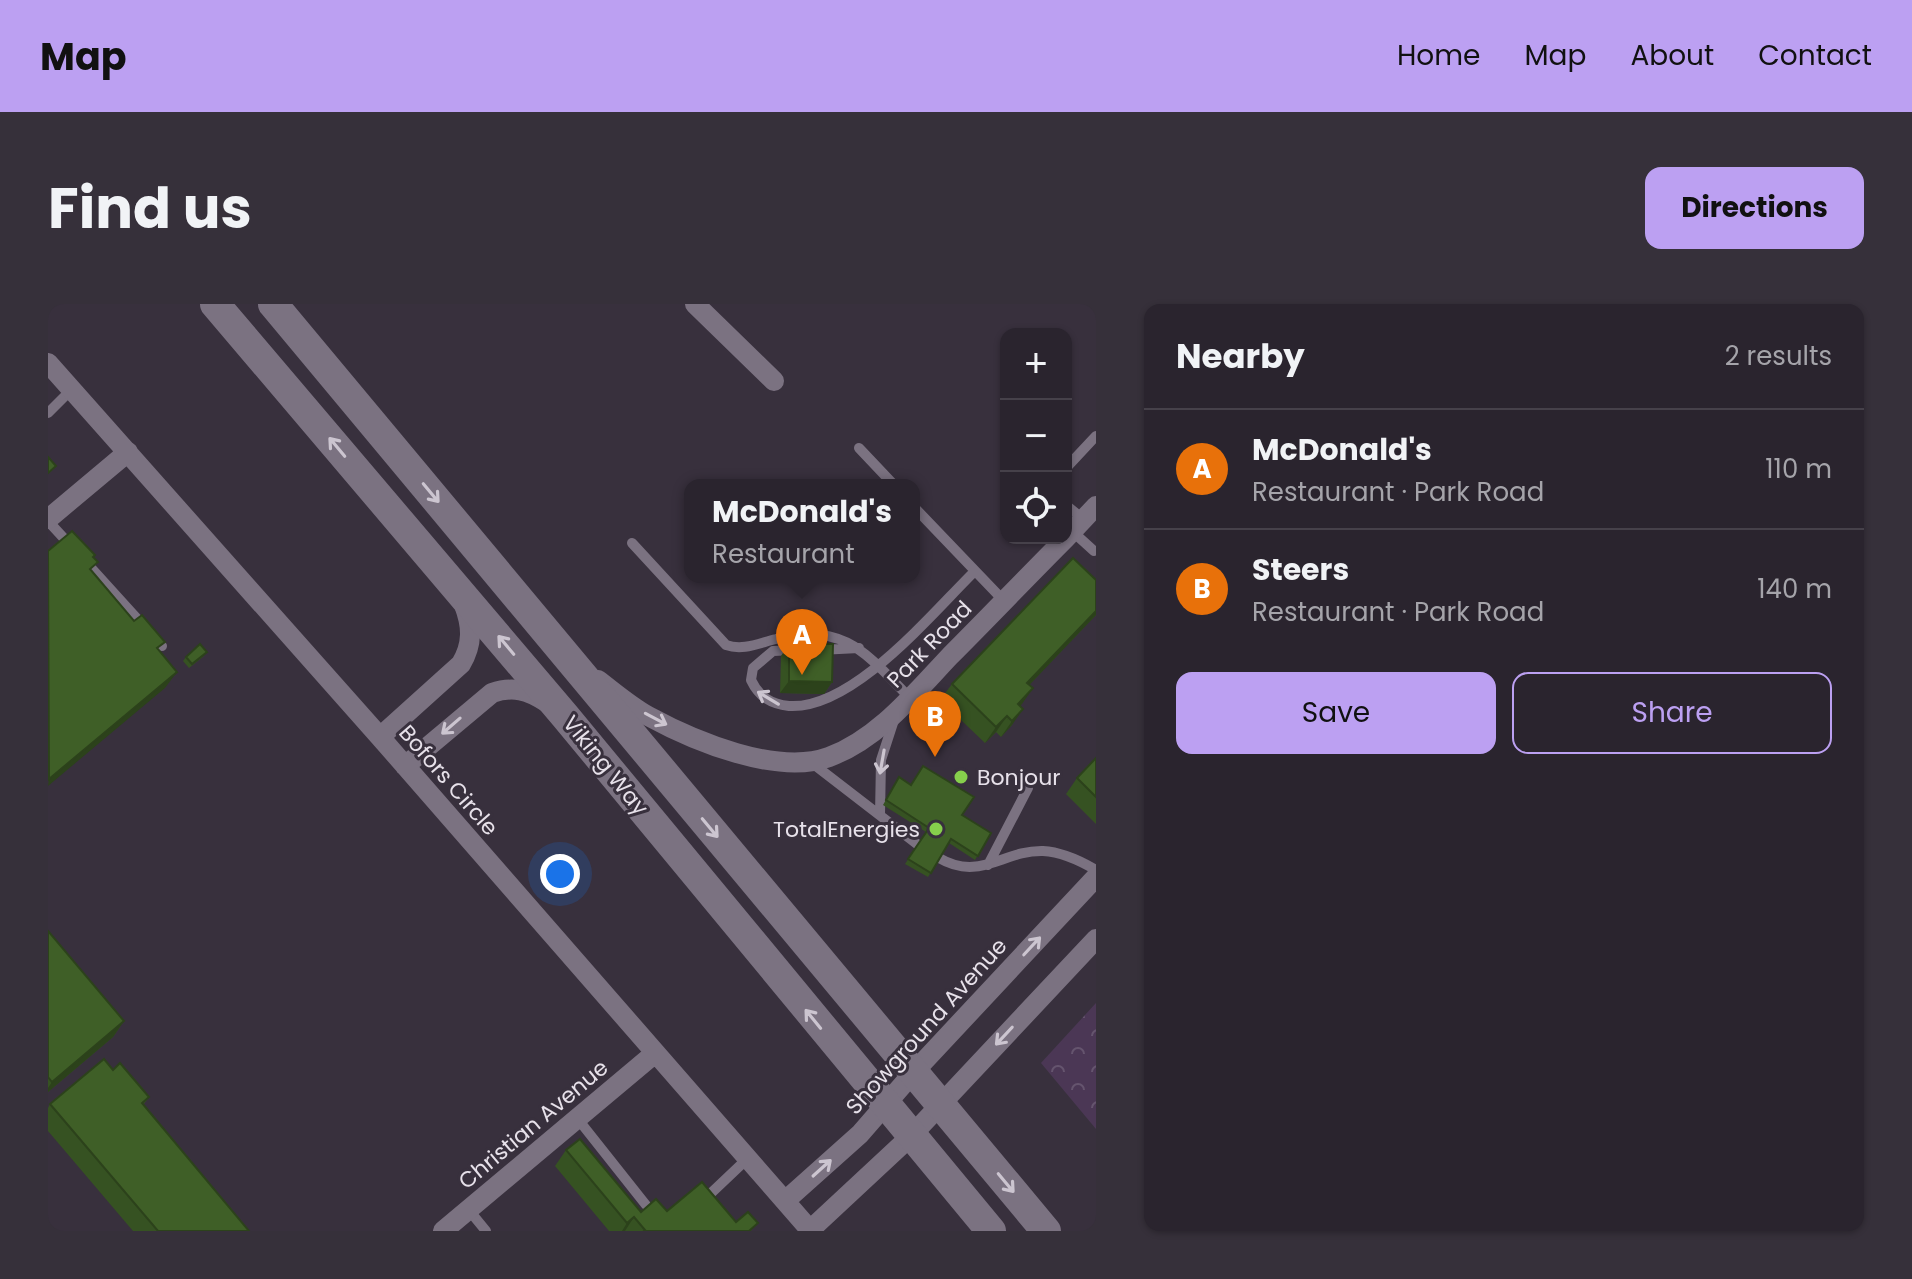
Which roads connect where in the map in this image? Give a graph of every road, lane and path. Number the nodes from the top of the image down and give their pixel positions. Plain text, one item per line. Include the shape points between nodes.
1 (215, 304) edge
2 (273, 304) edge
3 (695, 304) edge
4 (48, 363) edge
5 (774, 381) dead end
6 (72, 389) junction
7 (48, 413) edge
8 (1096, 436) edge
9 (859, 448) dead end
10 (128, 452) junction
11 (1072, 462) edge
12 (888, 479) edge
13 (920, 513) edge
14 (48, 520) edge
15 (1077, 526) edge
16 (632, 543) dead end
17 (1094, 551) dead end
18 (975, 571) junction
19 (456, 586) junction
20 (1004, 601) junction
21 (162, 646) edge
22 (859, 648) junction
23 (569, 659) junction
24 (878, 666) junction
25 (904, 704) junction
26 (565, 716) junction
27 (380, 737) junction
28 (810, 761) junction
29 (405, 766) junction
30 (1028, 788) dead end
31 (880, 815) junction
32 (917, 844) edge
33 (939, 858) edge
34 (988, 865) junction
35 (1096, 870) edge
36 (1096, 877) edge
37 (1096, 939) edge
38 (654, 1054) junction
39 (913, 1073) junction
40 (940, 1105) junction
41 (886, 1106) junction
42 (577, 1118) junction
43 (911, 1136) junction
44 (747, 1159) junction
45 (785, 1201) junction
46 (646, 1205) edge
47 (468, 1209) junction
48 (718, 1215) edge
49 (811, 1230) edge
50 (443, 1231) edge
51 (486, 1231) edge
52 (991, 1231) edge
53 (1046, 1231) edge

19 -> 1 main road, Viking Way
2 -> 23 main road, Viking Way
3 - 5 street
4 - 6 street, Bofors Circle
6 - 7 lane
6 - 10 street, Bofors Circle
8 - 11 lane
9 - 12 lane
10 - 14 street
10 - 27 street, Bofors Circle
13 - 18 lane
14 - 21 lane
15 - 17 lane
15 - 20 street, Park Road
16 - 22 lane via 726,645 742,648 802,634 841,638
18 - 20 lane
18 - 24 lane
26 -> 19 main road, Viking Way
19 - 27 street via 471,628 466,657
20 - 25 street, Park Road
22 - 24 lane
24 -> 22 lane via 842,693 806,706 770,702 751,680 753,668 773,651
23 -> 28 street via 645,714 681,732 752,757
23 -> 39 main road, Viking Way
24 - 25 lane
25 - 28 street, Park Road via 855,745
25 -> 31 lane via 881,760
26 -> 29 street via 522,690 497,691
41 -> 26 main road, Viking Way
27 - 29 street, Bofors Circle
28 - 31 lane
29 - 38 street, Bofors Circle
30 - 34 lane
31 - 32 lane
33 - 34 lane via 965,869
34 - 35 lane via 1042,851
39 -> 36 street, Showground Avenue
37 -> 40 street
38 - 42 street, Christian Avenue
38 - 44 street, Bofors Circle
39 - 40 main road, Viking Way
39 - 41 street, Showground Avenue
40 - 43 street
40 -> 53 main road, Viking Way
41 - 43 main road, Viking Way
45 -> 41 street, Showground Avenue
42 - 46 lane
42 - 47 street, Christian Avenue
43 - 49 street
43 - 52 main road, Viking Way
44 - 45 street, Bofors Circle
44 - 48 lane via 708,1196
45 - 49 street, Bofors Circle
47 - 50 street, Christian Avenue
47 - 51 lane

